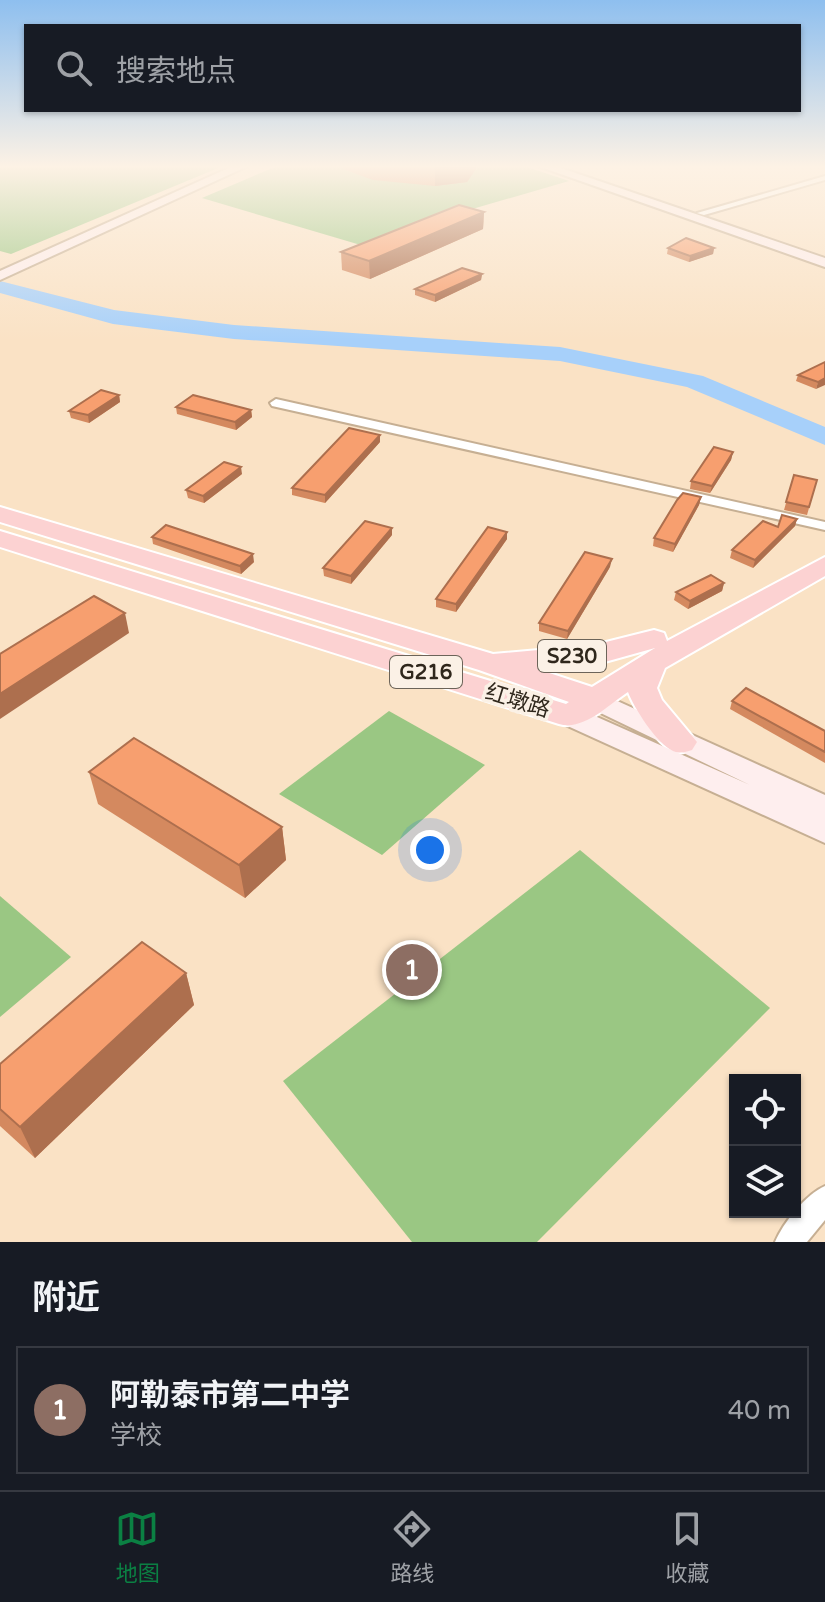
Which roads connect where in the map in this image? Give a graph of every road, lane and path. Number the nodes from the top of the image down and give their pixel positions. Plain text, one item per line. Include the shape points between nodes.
1 (93, 224) edge
2 (114, 224) edge
3 (712, 224) edge
4 (734, 224) edge
5 (825, 254) edge
6 (825, 263) edge
7 (0, 265) edge
8 (0, 276) edge
9 (276, 403) dead end
10 (0, 514) edge
11 (825, 526) edge
12 (0, 539) edge
13 (825, 546) edge
14 (825, 565) edge
15 (653, 650) junction
16 (489, 663) junction
17 (569, 704) junction
18 (681, 742) junction
19 (825, 808) edge
20 (825, 831) edge
21 (825, 1199) edge
22 (789, 1242) edge

1 - 7 main road
2 - 8 main road
3 - 6 main road
4 - 5 main road
9 - 11 street
10 - 16 highway, 红墩路 / G216
12 - 17 highway, 红墩路 / G216
13 - 15 highway
14 - 15 highway
15 - 16 highway, S230
15 - 17 highway
15 - 18 highway via 642,688 648,704
16 - 17 highway, G216
17 - 18 main road
17 - 20 main road
18 - 19 main road
21 - 22 street

